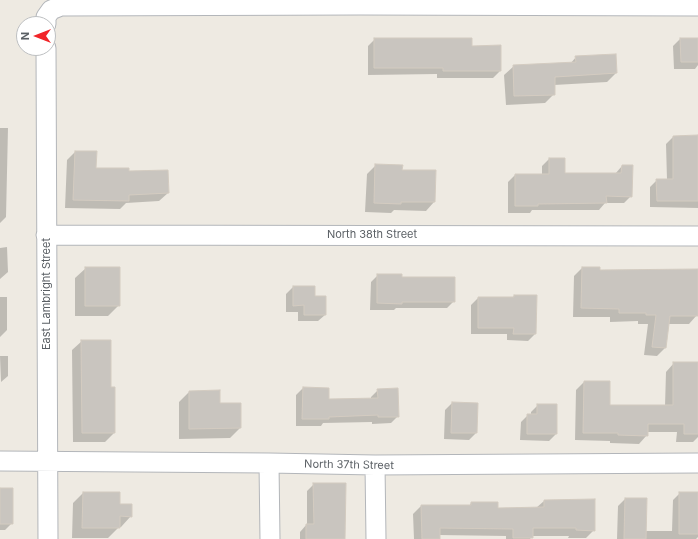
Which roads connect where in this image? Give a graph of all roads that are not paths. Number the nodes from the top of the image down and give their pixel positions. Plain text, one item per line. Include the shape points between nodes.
1 (360, 2) edge
2 (542, 2) edge
3 (698, 6) edge
4 (49, 16) edge
5 (46, 56) edge
6 (46, 234) junction
7 (698, 236) edge
8 (0, 461) edge
9 (48, 461) junction
10 (269, 463) junction
11 (698, 463) edge
12 (375, 466) junction
13 (48, 539) edge
14 (270, 539) edge
15 (376, 539) edge

1 - 2 street
1 - 4 street via 61,6
2 - 3 street
5 - 6 street, East Lambright Street
6 - 7 street, North 38th Street
6 - 9 street, East Lambright Street
8 - 9 street, North 37th Street
9 - 10 street, North 37th Street
9 - 13 street, East Lambright Street
10 - 12 street, North 37th Street
10 - 14 street
11 - 12 street, North 37th Street
12 - 15 street

